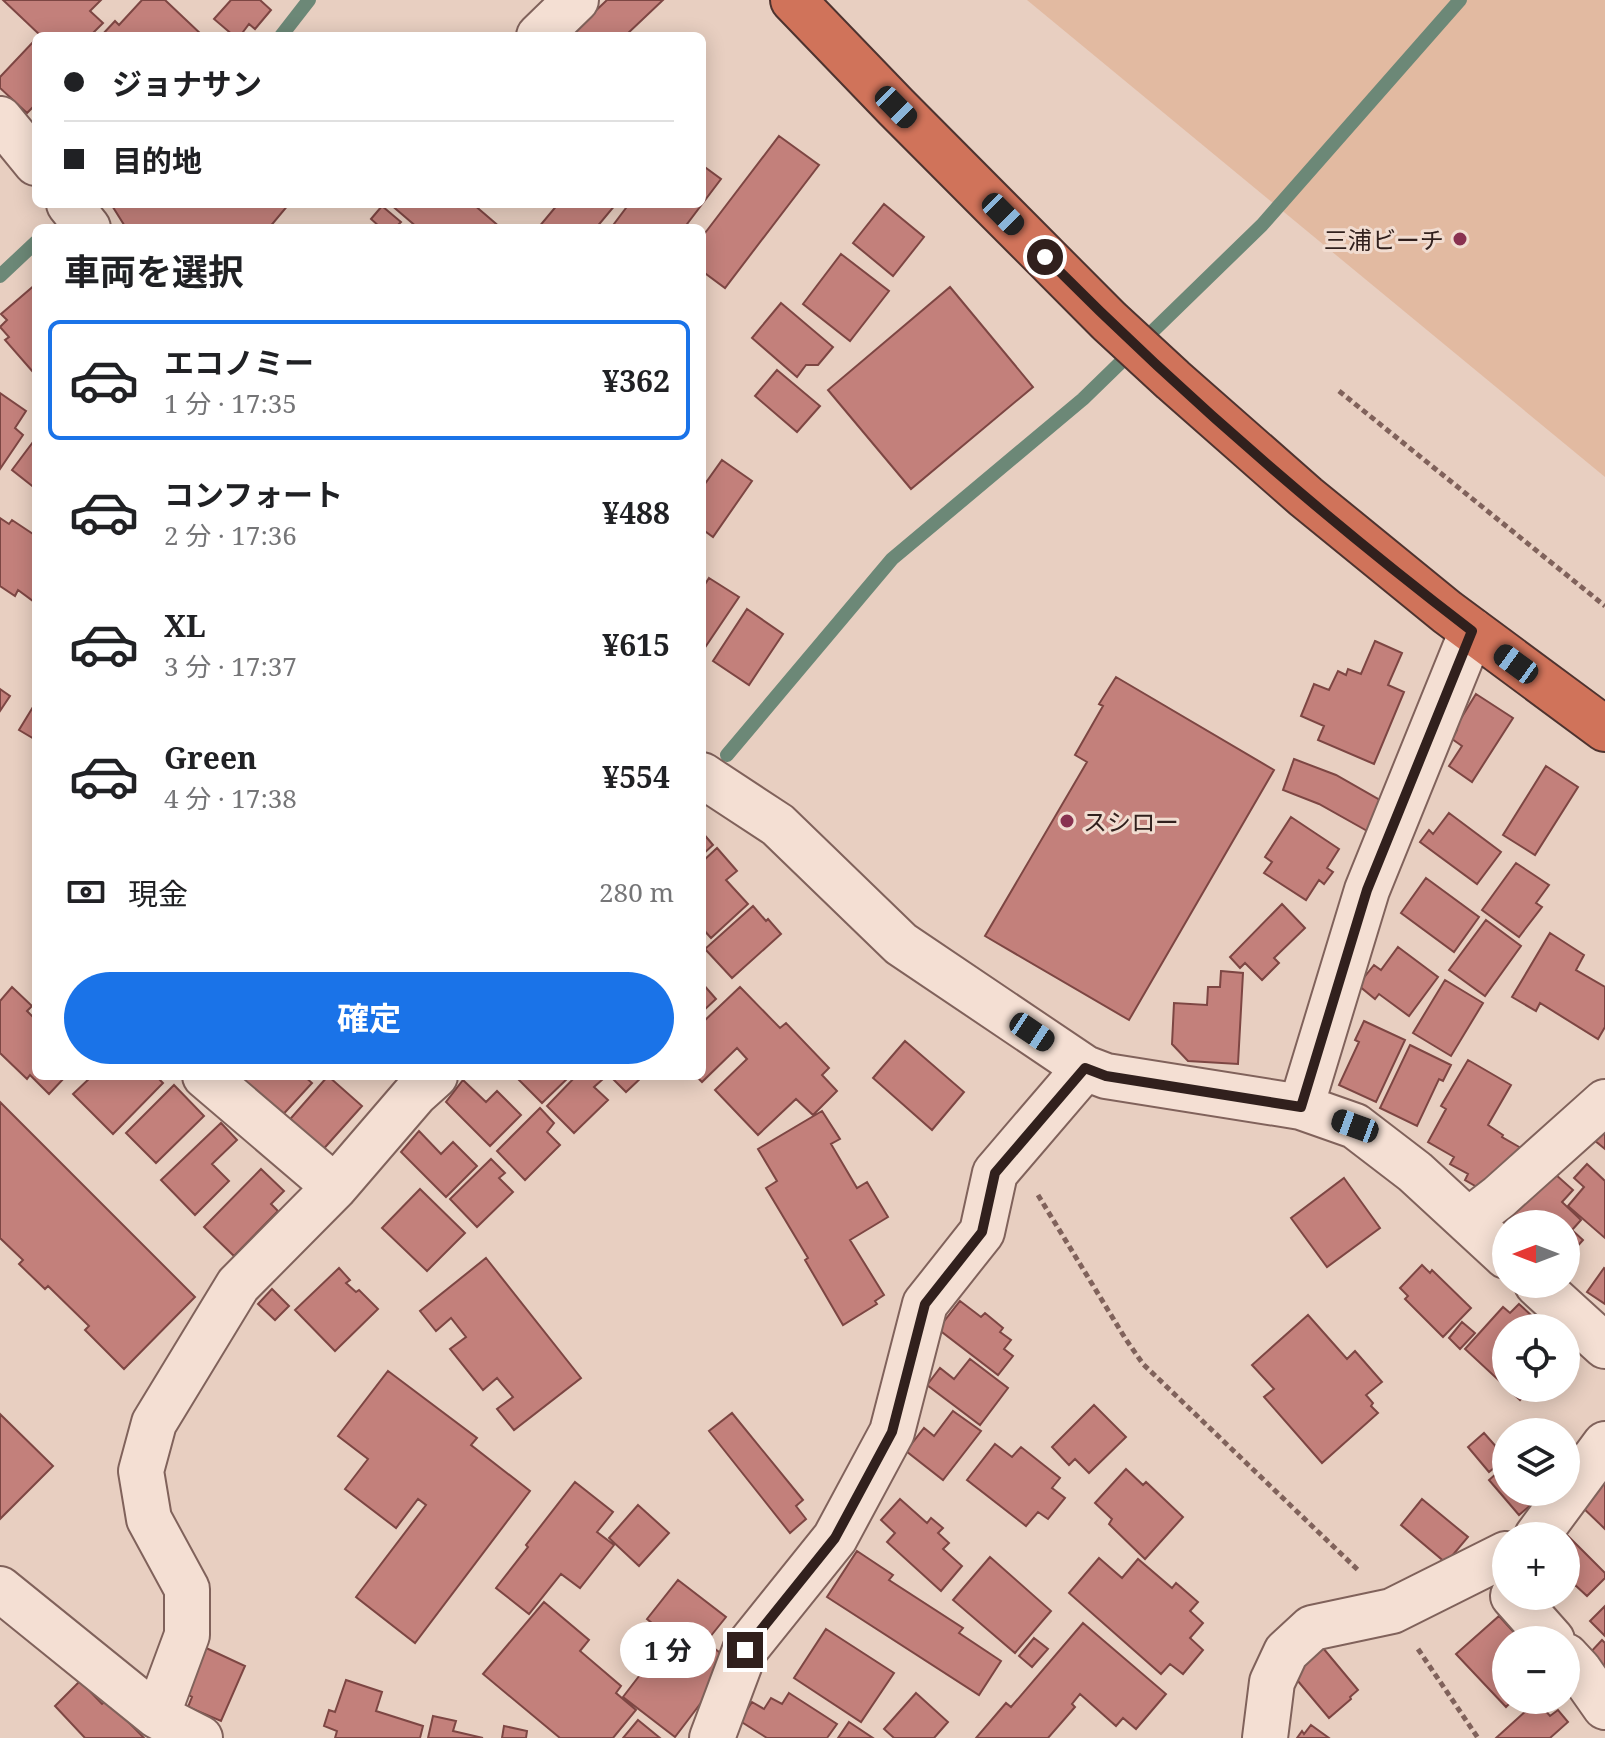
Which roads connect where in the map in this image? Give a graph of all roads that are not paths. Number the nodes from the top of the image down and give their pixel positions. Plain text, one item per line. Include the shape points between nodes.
1 (576, 0) edge
2 (793, 0) edge
3 (543, 32) edge
4 (0, 119) edge
5 (32, 158) edge
6 (1472, 631) junction
7 (1605, 729) edge
8 (706, 778) edge
9 (1085, 1068) junction
10 (210, 1080) edge
11 (415, 1082) edge
12 (1605, 1102) edge
13 (1301, 1107) junction
14 (335, 1187) junction
15 (1468, 1221) junction
16 (1492, 1243) edge
17 (1552, 1298) edge
18 (1605, 1346) edge
19 (1605, 1444) edge
20 (1547, 1522) edge
21 (1492, 1572) edge
22 (0, 1589) edge
23 (1525, 1610) edge
24 (1540, 1626) edge
25 (1580, 1671) edge
26 (1605, 1707) edge
27 (157, 1716) junction
28 (200, 1738) edge
29 (712, 1738) edge
30 (1265, 1738) edge

1 - 3 street
2 - 6 highway via 1109,321 1306,497
4 - 5 street
6 - 7 highway
6 - 13 street via 1367,890
8 - 9 street via 778,825 901,944
9 - 13 street via 1106,1076
9 - 29 street via 995,1173 982,1232 925,1304 892,1432 835,1538 745,1650
10 - 14 street
11 - 14 street
12 - 15 street
13 - 15 street via 1355,1126
14 - 27 street via 238,1285 154,1423 141,1471 149,1519 187,1589 187,1635
15 - 16 street
17 - 18 street
19 - 20 street
21 - 30 street via 1392,1611 1312,1628 1286,1652 1272,1682
22 - 27 street
23 - 24 street
25 - 26 street
27 - 28 street

